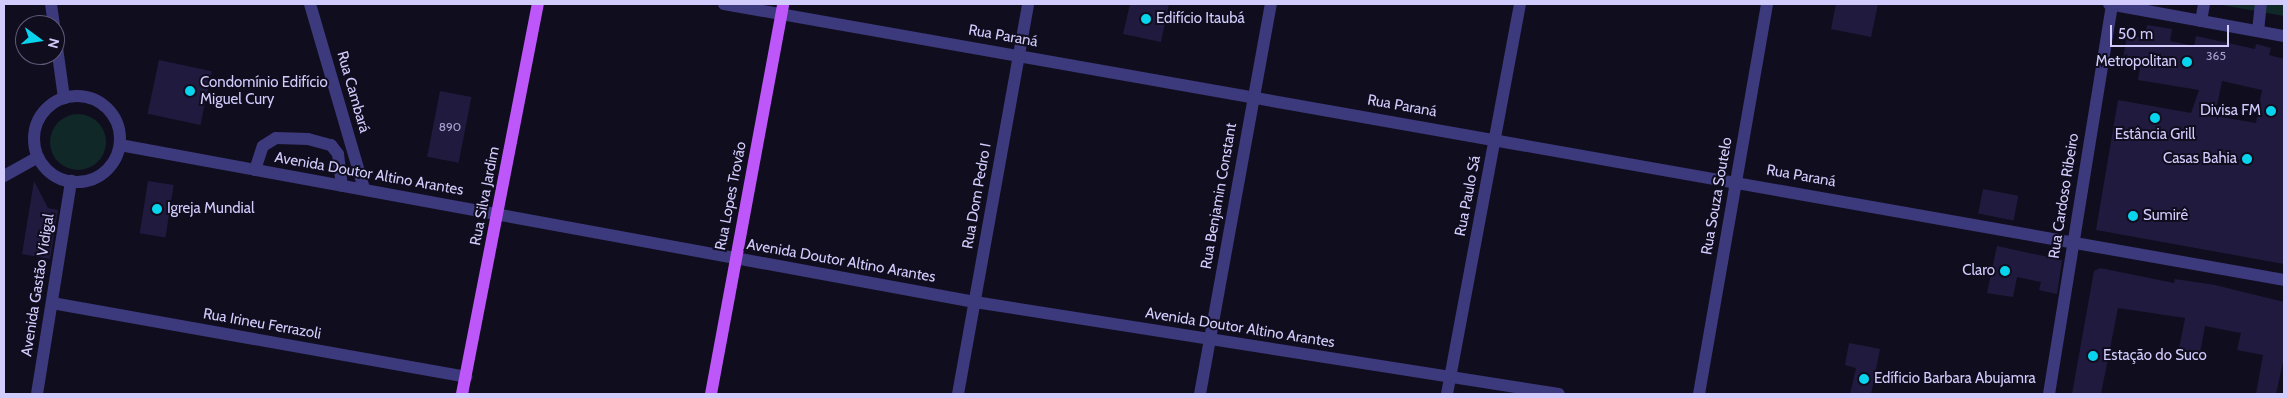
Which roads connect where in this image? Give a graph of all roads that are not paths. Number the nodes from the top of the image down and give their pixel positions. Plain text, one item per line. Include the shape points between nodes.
1 (310, 4) edge
2 (538, 4) edge
3 (724, 4) edge
4 (1028, 4) edge
5 (1270, 4) edge
6 (1520, 4) edge
7 (1768, 4) edge
8 (2111, 4) edge
9 (2204, 4) edge
10 (2261, 4) edge
11 (782, 9) edge
12 (2201, 21) junction
13 (2258, 31) junction
14 (2284, 36) edge
15 (1019, 55) junction
16 (59, 65) edge
17 (1254, 96) junction
18 (64, 98) junction
19 (1495, 139) junction
20 (120, 145) junction
21 (38, 157) junction
22 (255, 170) junction
23 (4, 176) edge
24 (71, 181) junction
25 (1736, 181) junction
26 (342, 186) junction
27 (364, 189) junction
28 (499, 214) junction
29 (2074, 240) junction
30 (736, 258) junction
31 (2284, 280) edge
32 (975, 302) junction
33 (52, 303) junction
34 (1210, 339) junction
35 (466, 376) junction
36 (1450, 377) junction
37 (37, 394) edge
38 (462, 394) edge
39 (711, 394) edge
40 (958, 394) edge
41 (1200, 394) edge
42 (1447, 394) edge
43 (1559, 394) edge
44 (1699, 394) edge
45 (2049, 394) edge

1 - 27 street, Rua Cambará
2 - 28 main road, Rua Silva Jardim
3 - 11 street, Rua Paraná
4 - 15 street, Rua Dom Pedro I
5 - 17 street, Rua Benjamin Constant
6 - 19 street, Rua Paulo Sá
7 - 25 street, Rua Souza Soutelo
8 - 12 street
8 - 29 street, Rua Cardoso Ribeiro
9 - 12 street
10 - 13 street
11 - 15 street, Rua Paraná
11 - 30 main road, Rua Lopes Trovão
12 - 13 street
13 - 14 street
15 - 17 street, Rua Paraná
15 - 32 street, Rua Dom Pedro I
16 - 18 street
17 - 19 street, Rua Paraná
17 - 34 street, Rua Benjamin Constant
18 - 20 street via 92,98 105,106 119,130
18 - 21 street via 51,104 38,122 34,143
19 - 25 street, Rua Paraná
19 - 36 street, Rua Paulo Sá
20 - 22 street, Avenida Doutor Altino Arantes
20 - 24 street via 110,167 100,175
21 - 23 street
21 - 24 street via 54,175
22 - 26 street, Avenida Doutor Altino Arantes
22 - 26 street via 263,146 276,138 308,139 331,145 338,154
24 - 33 street, Avenida Gastão Vidigal
25 - 29 street, Rua Paraná
25 - 44 street, Rua Souza Soutelo
26 - 27 street, Avenida Doutor Altino Arantes
27 - 28 street, Avenida Doutor Altino Arantes
28 - 30 street, Avenida Doutor Altino Arantes
28 - 35 main road, Rua Silva Jardim
29 - 31 street, Rua Paraná
29 - 45 street, Rua Cardoso Ribeiro
30 - 32 street, Avenida Doutor Altino Arantes
30 - 39 main road, Rua Lopes Trovão
32 - 34 street, Avenida Doutor Altino Arantes
32 - 40 street, Rua Dom Pedro I
33 - 35 street, Rua Irineu Ferrazoli
33 - 37 street, Avenida Gastão Vidigal
34 - 36 street, Avenida Doutor Altino Arantes
34 - 41 street, Rua Benjamin Constant
35 - 38 main road, Rua Silva Jardim
36 - 42 street, Rua Paulo Sá
36 - 43 street, Avenida Doutor Altino Arantes

